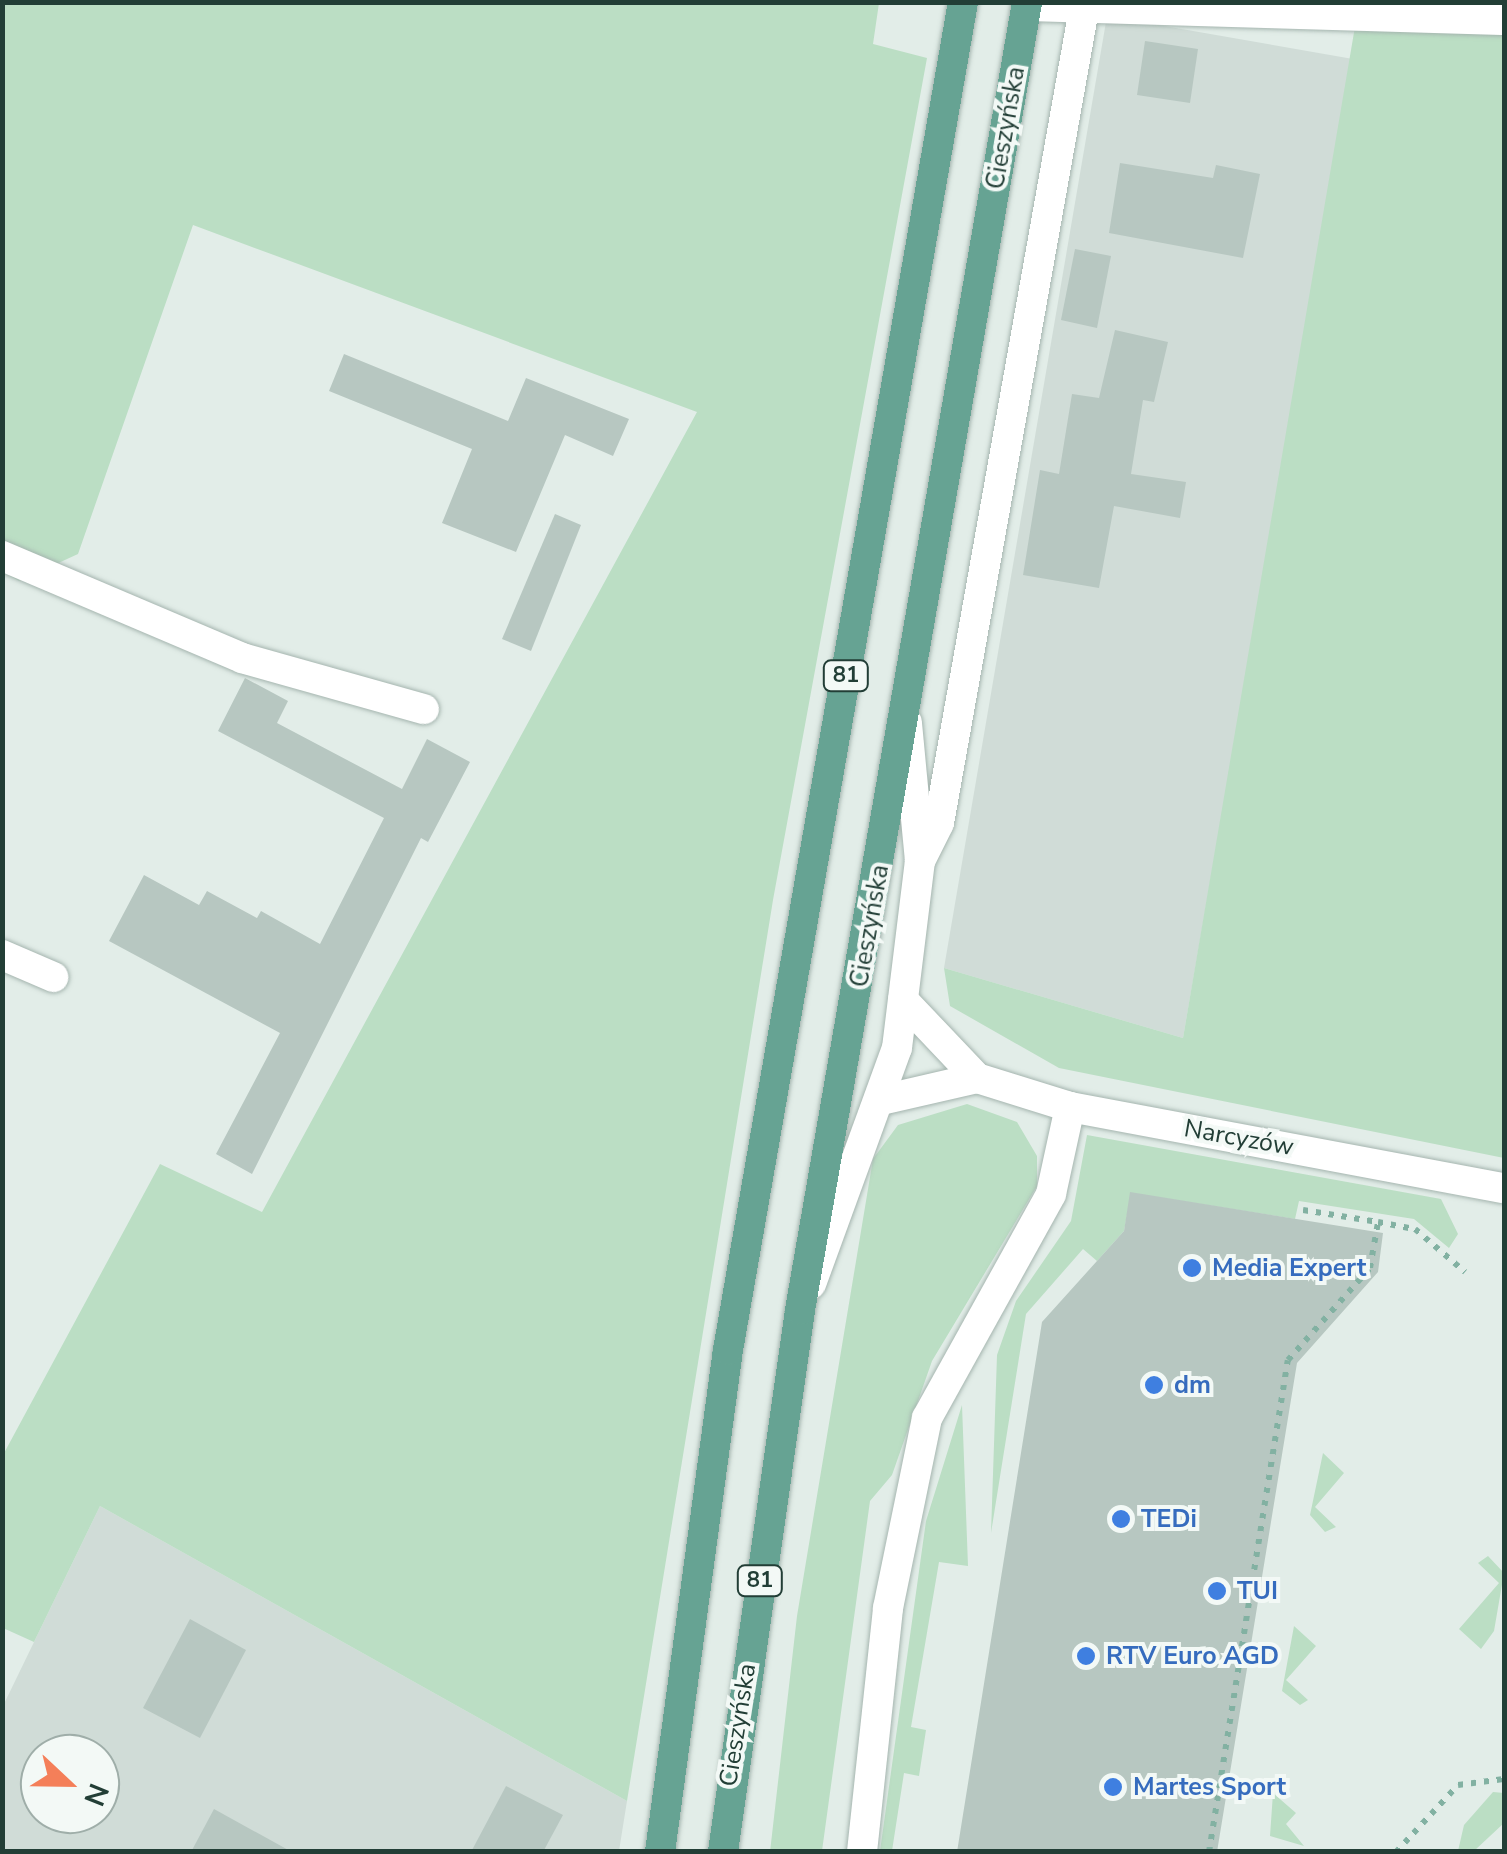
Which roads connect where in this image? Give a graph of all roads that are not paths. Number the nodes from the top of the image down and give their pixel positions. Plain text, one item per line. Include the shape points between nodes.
1 (964, 2) edge
2 (1027, 4) edge
3 (1084, 9) junction
4 (1504, 20) edge
5 (2, 556) edge
6 (424, 709) dead end
7 (906, 722) junction
8 (920, 861) junction
9 (2, 955) edge
10 (53, 977) dead end
11 (903, 1000) junction
12 (977, 1078) junction
13 (886, 1099) junction
14 (1070, 1108) junction
15 (1504, 1188) edge
16 (800, 1310) junction
17 (660, 1852) edge
18 (723, 1852) edge
19 (862, 1852) edge

1 - 17 main road, 81 via 728,1350
2 - 3 street
2 - 7 main road, Cieszyńska / 81
3 - 4 street
3 - 8 street via 939,823
5 - 6 street via 242,658
7 - 8 street
7 - 16 main road, Cieszyńska / 81
8 - 11 street
9 - 10 street
11 - 12 street, Narcyzów
11 - 13 street
12 - 13 street
12 - 14 street, Narcyzów
13 - 16 street
14 - 15 street, Narcyzów
14 - 19 street via 1051,1194 926,1418 888,1608
16 - 18 main road, Cieszyńska / 81

